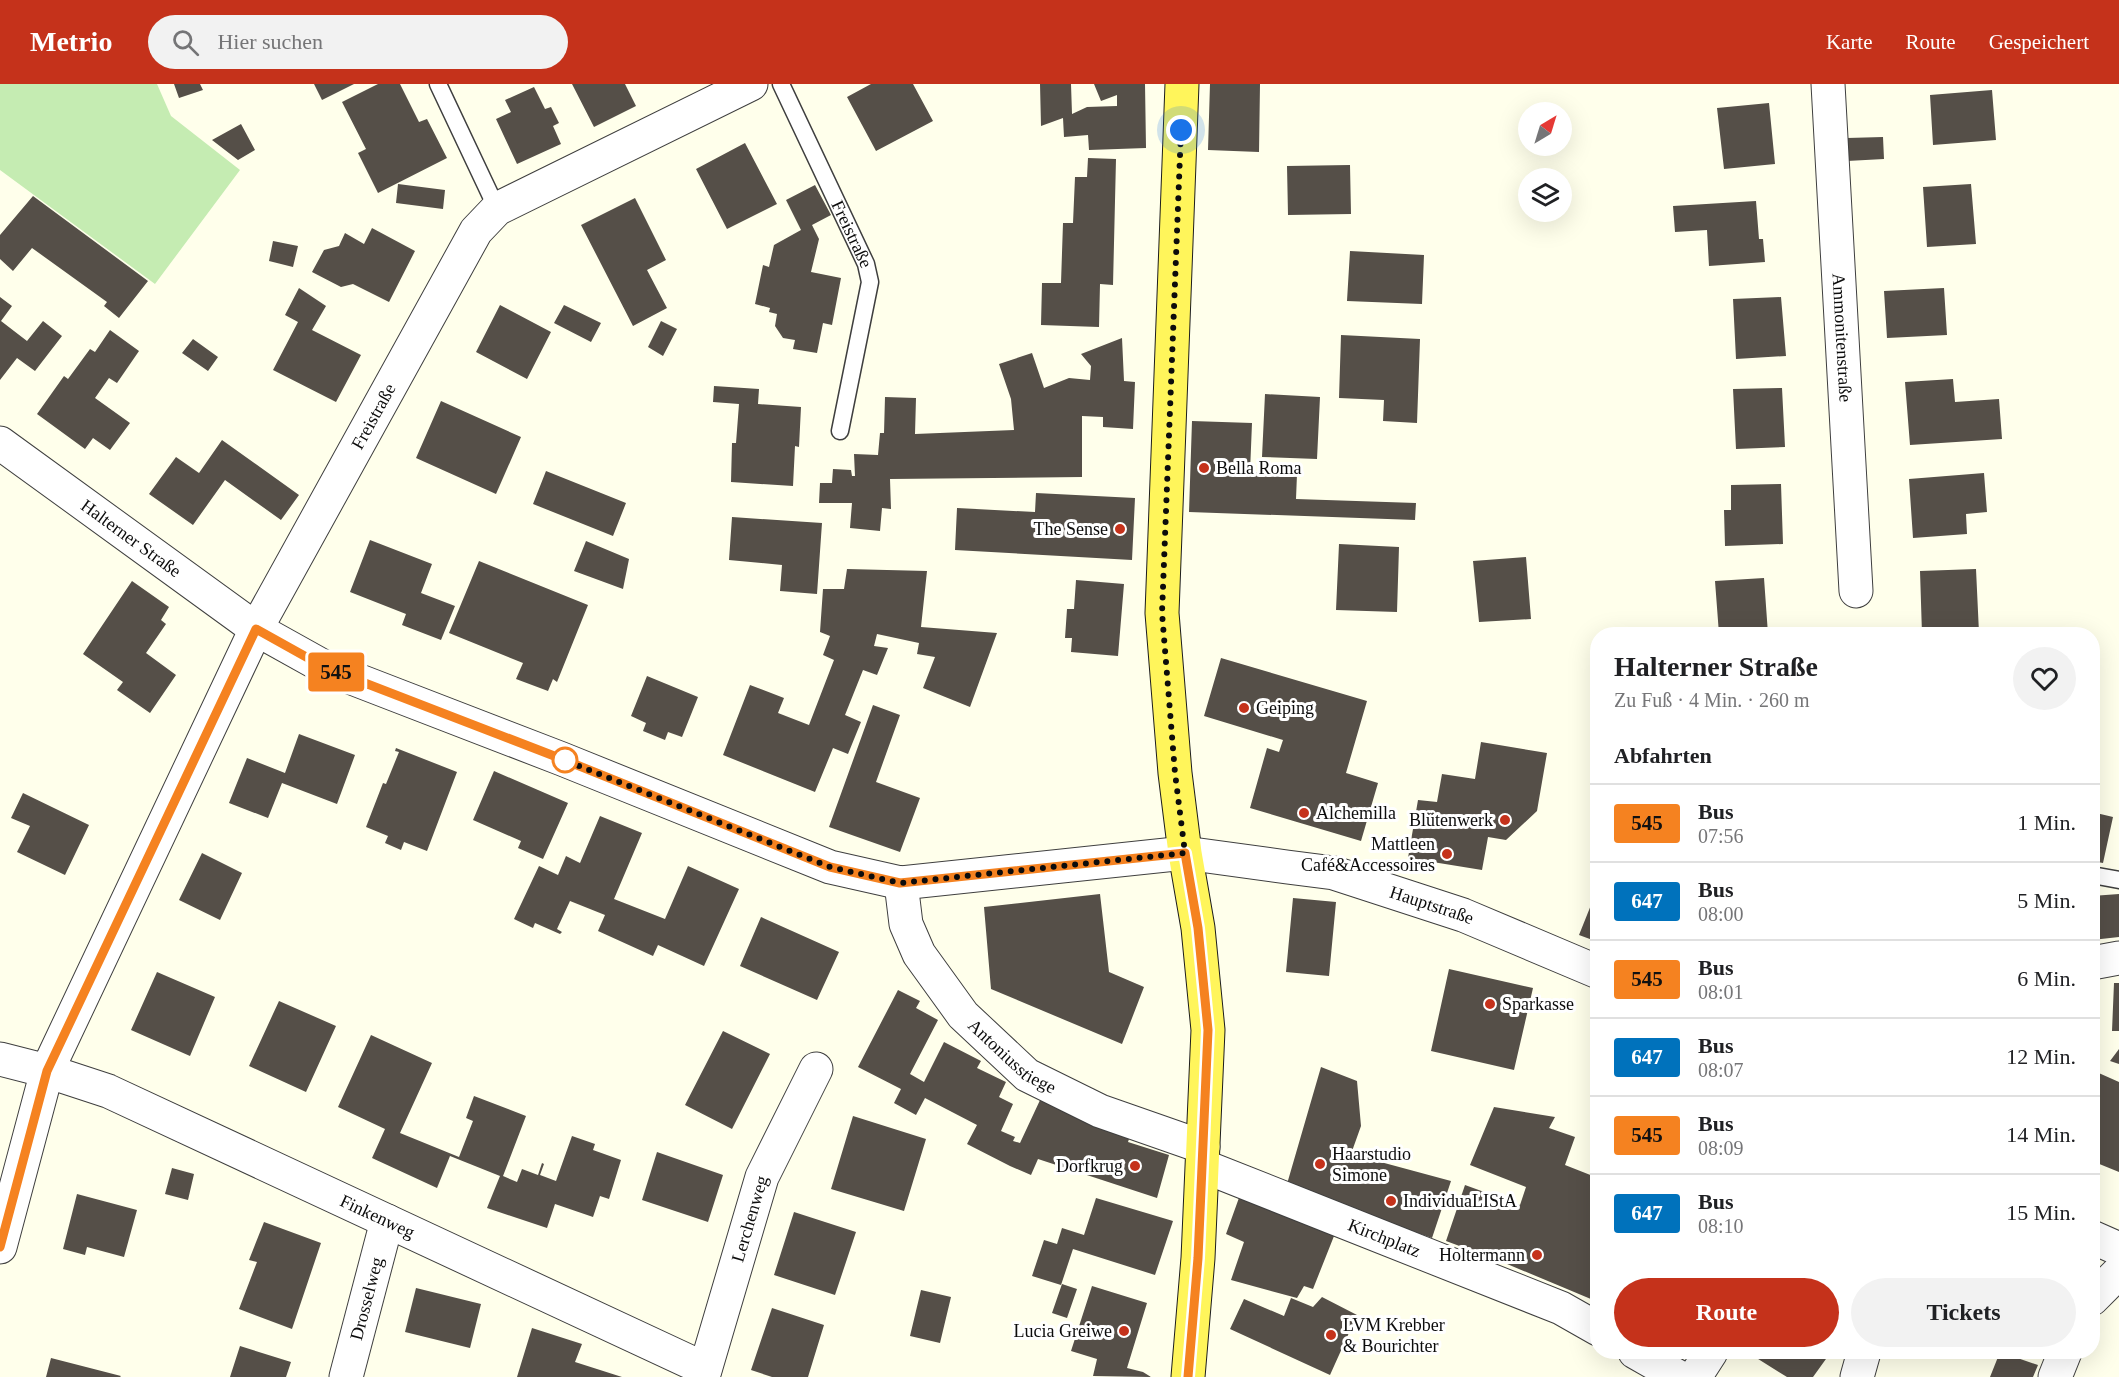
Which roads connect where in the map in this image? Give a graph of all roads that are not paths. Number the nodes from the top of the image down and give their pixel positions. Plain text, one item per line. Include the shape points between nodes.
1 (438, 84) edge
2 (751, 84) edge
3 (781, 84) edge
4 (1182, 84) edge
5 (1828, 84) edge
6 (497, 209) junction
7 (840, 431) dead end
8 (0, 443) edge
9 (1856, 591) dead end
10 (256, 629) junction
11 (1185, 853) junction
12 (2100, 876) edge
13 (2119, 880) edge
14 (900, 883) junction
15 (2119, 958) edge
16 (2100, 962) edge
17 (1590, 969) edge
18 (0, 1059) edge
19 (816, 1069) dead end
20 (47, 1071) junction
21 (1203, 1156) junction
22 (387, 1221) junction
23 (2100, 1241) edge
24 (0, 1247) edge
25 (2119, 1249) edge
26 (2119, 1272) edge
27 (2100, 1291) edge
28 (1590, 1324) edge
29 (1647, 1359) edge
30 (1707, 1359) edge
31 (1862, 1359) edge
32 (2062, 1359) edge
33 (704, 1373) edge
34 (346, 1377) edge
35 (1188, 1377) edge
36 (1678, 1377) edge
37 (1695, 1377) edge
38 (1857, 1377) edge
39 (2055, 1377) edge

1 - 6 lane
2 - 6 street, Freistraße
3 - 7 lane, Freistraße via 866,264 870,282
4 - 11 main road via 1162,613
5 - 9 street, Ammonitenstraße
6 - 10 street, Freistraße via 476,231
8 - 10 street, Halterner Straße
10 - 14 street, Halterner Straße via 326,668 830,867
10 - 20 street, Freistraße
11 - 14 street, Halterner Straße
11 - 17 street, Hauptstraße via 1334,873 1463,915
11 - 21 main road via 1198,928 1208,1030
12 - 13 lane
14 - 21 street, Antoniusstiege via 906,924 919,954 963,1015 1027,1075
15 - 16 street
18 - 20 street, Finkenweg
19 - 33 street, Lerchenweg via 762,1177
20 - 22 street, Finkenweg via 108,1091
20 - 24 street, Freistraße
21 - 28 street, Kirchplatz via 1561,1308
21 - 35 main road
22 - 33 street, Finkenweg
22 - 34 street, Drosselweg
23 - 25 street
26 - 27 street
29 - 36 street
30 - 37 street
31 - 38 street
32 - 39 street

